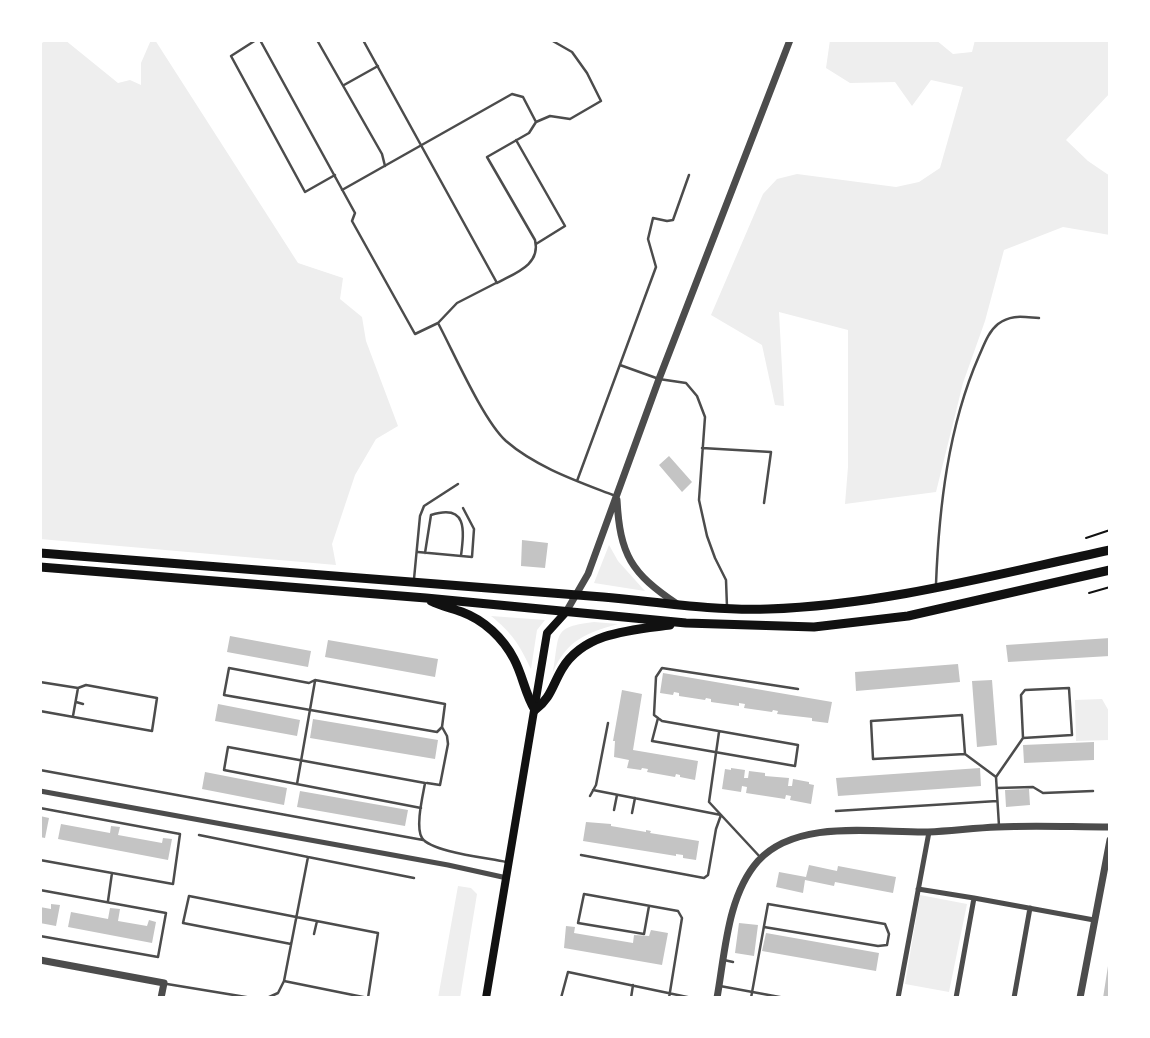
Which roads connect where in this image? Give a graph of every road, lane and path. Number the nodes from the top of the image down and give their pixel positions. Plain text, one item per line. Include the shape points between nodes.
1 (258, 40) edge
2 (317, 40) edge
3 (363, 40) edge
4 (551, 40) edge
5 (790, 40) edge
6 (378, 66) junction
7 (343, 85) junction
8 (536, 122) junction
9 (516, 140) junction
10 (421, 145) junction
11 (385, 166) junction
12 (335, 175) junction
13 (689, 175) dead end
14 (342, 190) junction
15 (536, 244) junction
16 (497, 283) junction
17 (1039, 318) dead end
18 (438, 323) junction
19 (620, 365) junction
20 (659, 379) junction
21 (702, 447) junction
22 (578, 481) junction
23 (458, 484) dead end
24 (616, 496) junction
25 (764, 503) dead end
26 (463, 508) dead end
27 (1110, 530) edge
28 (1086, 538) dead end
29 (1110, 550) edge
30 (417, 552) junction
31 (40, 553) edge
32 (425, 553) junction
33 (461, 556) junction
34 (40, 567) edge
35 (1110, 570) edge
36 (414, 583) junction
37 (936, 587) junction
38 (1110, 587) edge
39 (1089, 593) dead end
40 (577, 595) junction
41 (426, 598) junction
42 (678, 604) junction
43 (727, 607) junction
44 (566, 612) junction
45 (686, 623) junction
46 (315, 680) junction
47 (40, 682) edge
48 (78, 688) junction
49 (798, 689) dead end
50 (76, 702) junction
51 (83, 704) dead end
52 (310, 710) junction
53 (535, 710) junction
54 (40, 711) edge
55 (73, 717) junction
56 (657, 718) junction
57 (608, 723) dead end
58 (442, 727) junction
59 (720, 731) junction
60 (1023, 738) junction
61 (718, 752) junction
62 (964, 754) junction
63 (301, 760) junction
64 (40, 770) edge
65 (996, 778) junction
66 (425, 783) junction
67 (297, 784) junction
68 (997, 788) junction
69 (593, 790) junction
70 (40, 791) edge
71 (1093, 791) dead end
72 (617, 794) junction
73 (590, 796) dead end
74 (635, 798) junction
75 (998, 801) junction
76 (40, 808) edge
77 (421, 808) junction
78 (614, 810) dead end
79 (836, 811) dead end
80 (632, 813) dead end
81 (721, 815) junction
82 (999, 826) junction
83 (1110, 827) edge
84 (929, 832) junction
85 (199, 835) dead end
86 (423, 840) junction
87 (1110, 840) edge
88 (581, 855) dead end
89 (308, 857) junction
90 (761, 858) junction
91 (40, 860) edge
92 (510, 863) junction
93 (112, 873) junction
94 (414, 878) dead end
95 (507, 878) junction
96 (918, 889) junction
97 (40, 890) edge
98 (974, 898) junction
99 (108, 902) junction
100 (649, 906) junction
101 (1030, 908) junction
102 (296, 918) junction
103 (1094, 920) junction
104 (317, 921) junction
105 (764, 927) junction
106 (314, 934) dead end
107 (40, 936) edge
108 (291, 944) junction
109 (40, 960) edge
110 (724, 960) junction
111 (733, 962) dead end
112 (284, 981) junction
113 (164, 983) junction
114 (633, 985) junction
115 (719, 986) junction
116 (752, 992) junction
117 (669, 995) edge
118 (161, 998) edge
119 (251, 998) edge
120 (267, 998) edge
121 (486, 998) edge
122 (561, 998) edge
123 (631, 998) edge
124 (692, 998) edge
125 (718, 998) edge
126 (751, 998) edge
127 (785, 998) edge
128 (898, 998) edge
129 (956, 998) edge
130 (1014, 998) edge
131 (1080, 998) edge

1 - 12 lane
1 - 12 lane via 231,55 305,192
2 - 7 lane
3 - 6 lane
4 - 8 lane via 572,52 601,101 570,119 550,116
5 - 20 street
6 - 7 lane
6 - 10 lane
7 - 11 lane
8 - 9 lane
8 - 10 lane via 523,97 512,94
9 - 15 lane via 565,226
9 - 15 lane via 487,157
10 - 11 lane
10 - 16 lane
11 - 14 lane
12 - 14 lane
13 - 19 lane via 673,220 653,218 648,239 656,267
14 - 18 lane via 355,213 352,221 415,334
15 - 16 lane via 531,263
16 - 18 lane via 457,303
17 - 37 lane via 1011,316 990,331 972,373 956,426 943,499
18 - 22 lane via 490,421 505,440
19 - 20 lane
19 - 22 lane
20 - 21 lane via 692,387 705,417
20 - 24 street
21 - 25 lane via 771,452
21 - 43 lane via 699,500 707,536 726,579
22 - 24 lane
23 - 30 lane via 424,506
24 - 40 street
24 - 42 street via 618,526 634,569
26 - 33 lane via 474,529 472,556
27 - 28 path
29 - 37 main road
30 - 32 lane
30 - 36 lane
31 - 36 main road
32 - 33 lane
32 - 33 lane via 431,515 439,512 453,514 464,528
34 - 41 main road
35 - 45 main road via 860,623 814,627
36 - 40 main road
37 - 43 main road via 838,604
38 - 39 path
40 - 42 main road
40 - 44 street
41 - 44 main road
41 - 53 main road via 484,623 502,641
42 - 43 main road
44 - 45 main road
44 - 53 main road via 547,633
45 - 53 main road via 590,642 563,667 547,701
46 - 52 lane
46 - 52 lane via 309,683 229,668 224,695
46 - 58 lane via 445,704
47 - 48 lane
48 - 50 lane
48 - 55 lane via 86,685 157,698 152,731
49 - 56 lane via 662,668 656,677 653,715
50 - 51 lane
50 - 55 lane
52 - 58 lane via 437,732
52 - 63 lane
53 - 92 main road
54 - 55 lane
56 - 59 lane
56 - 61 lane via 652,741
57 - 69 lane
58 - 66 lane via 448,744 440,785
59 - 61 lane
59 - 61 lane via 798,745 795,766
60 - 60 lane via 1021,695 1025,690 1069,688 1072,736
60 - 65 lane
61 - 81 lane via 709,802
62 - 62 lane via 962,715 871,721 873,759
62 - 65 lane
63 - 66 lane
63 - 67 lane
63 - 67 lane via 228,747 224,770
64 - 86 lane
65 - 68 lane
66 - 77 lane
67 - 77 lane
68 - 71 lane via 1032,786 1043,793
68 - 75 lane
69 - 72 lane
69 - 73 lane
70 - 95 street
72 - 74 lane
72 - 78 lane
74 - 80 lane
74 - 81 lane
75 - 79 lane
75 - 82 lane
76 - 93 lane via 180,834 173,884
77 - 86 lane
81 - 88 lane via 704,878
81 - 90 lane
82 - 83 street
82 - 84 street
84 - 90 street via 820,833 786,843
84 - 96 street
85 - 89 lane
86 - 92 lane via 434,847
87 - 103 street
89 - 94 lane
89 - 102 lane
90 - 110 street via 737,901
91 - 93 lane
92 - 95 main road
93 - 99 lane
95 - 121 main road
96 - 98 street
96 - 128 street
97 - 99 lane
98 - 101 street
98 - 129 street
99 - 107 lane via 166,913 158,957
100 - 100 lane via 584,894 578,923 644,934
100 - 117 lane via 678,911 682,918
101 - 103 street
101 - 130 street
102 - 104 lane
102 - 108 lane
102 - 108 lane via 189,896 183,923
103 - 131 street
104 - 106 lane
104 - 112 lane via 379,933 368,998
105 - 105 lane via 768,904 885,925 889,933 887,945 878,946
105 - 116 lane
108 - 112 lane
109 - 113 street
110 - 111 lane
110 - 115 street
112 - 120 lane via 278,993
113 - 118 street
113 - 119 lane
114 - 117 lane
114 - 122 lane via 568,972
114 - 123 lane
115 - 116 lane
115 - 125 street
116 - 126 lane
116 - 127 lane
117 - 124 lane

